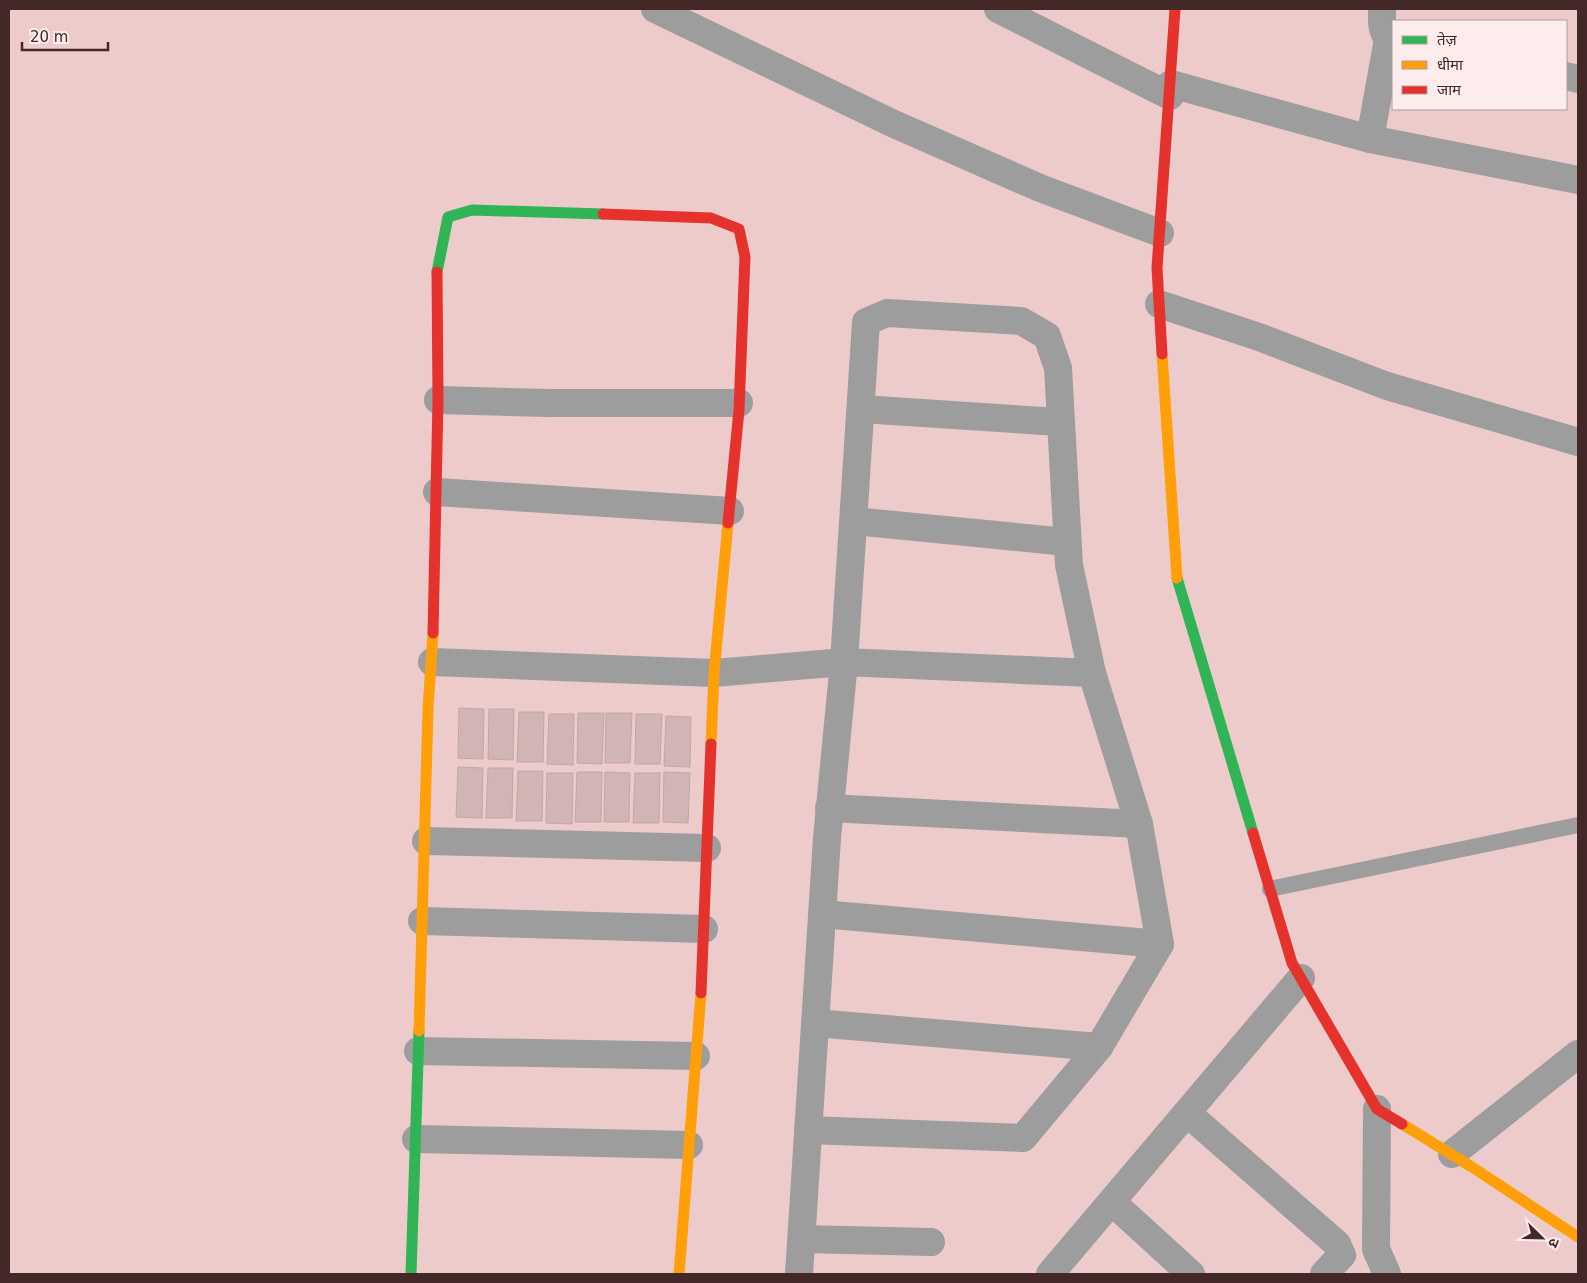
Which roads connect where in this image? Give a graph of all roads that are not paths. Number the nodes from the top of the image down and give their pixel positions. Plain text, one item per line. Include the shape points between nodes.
1 (655, 9) edge
2 (998, 9) edge
3 (1175, 9) edge
4 (1382, 9) edge
5 (1391, 40) edge
6 (1170, 90) junction
7 (1370, 140) junction
8 (1578, 180) edge
9 (1160, 233) junction
10 (1159, 304) junction
11 (438, 400) junction
12 (739, 403) junction
13 (861, 409) junction
14 (1059, 422) junction
15 (1578, 442) edge
16 (437, 492) junction
17 (730, 511) junction
18 (854, 521) junction
19 (1067, 542) junction
20 (432, 662) junction
21 (844, 662) junction
22 (714, 673) junction
23 (1092, 674) junction
24 (829, 808) junction
25 (1139, 824) junction
26 (1578, 825) edge
27 (426, 841) junction
28 (708, 848) junction
29 (1270, 889) junction
30 (822, 914) junction
31 (422, 921) junction
32 (704, 929) junction
33 (1160, 944) junction
34 (1301, 978) junction
35 (815, 1023) junction
36 (1099, 1047) junction
37 (418, 1051) junction
38 (1578, 1054) edge
39 (696, 1056) junction
40 (1377, 1109) junction
41 (1187, 1113) junction
42 (808, 1130) junction
43 (416, 1139) junction
44 (689, 1146) junction
45 (1452, 1154) junction
46 (1112, 1202) junction
47 (1578, 1237) edge
48 (802, 1239) junction
49 (932, 1242) dead end
50 (411, 1274) edge
51 (679, 1274) edge
52 (799, 1274) edge
53 (1050, 1274) edge
54 (1191, 1274) edge
55 (1324, 1274) edge
56 (1387, 1274) edge

1 - 9 street via 912,132 1040,188
2 - 6 street
3 - 6 street
4 - 5 street via 1383,31
5 - 7 street
6 - 7 street
6 - 9 street
7 - 8 street
9 - 10 street via 1157,268
10 - 15 street via 1260,337 1388,386
10 - 29 street via 1175,572
11 - 12 street via 548,404
11 - 12 street via 437,267 448,217 472,210 711,218 739,229 745,258
11 - 16 street
12 - 17 street
13 - 14 street
13 - 14 street via 866,322 887,313 1021,321 1047,336 1058,368
13 - 18 street
14 - 19 street
16 - 17 street
16 - 20 street
17 - 22 street
18 - 19 street
18 - 21 street
19 - 23 street
20 - 22 street
20 - 27 street
21 - 22 street
21 - 23 street
21 - 24 street
22 - 28 street
23 - 25 street
24 - 25 street
24 - 30 street
25 - 33 street
26 - 29 lane
27 - 28 street
27 - 31 street
28 - 32 street
29 - 34 street via 1292,962
30 - 33 street
30 - 35 street
31 - 32 street
31 - 37 street
32 - 39 street
33 - 36 street
34 - 40 street
34 - 41 street
35 - 36 street
35 - 42 street
36 - 42 street via 1023,1138
37 - 39 street
37 - 43 street
38 - 45 street
39 - 44 street
40 - 45 street
40 - 56 street via 1376,1249
41 - 46 street
41 - 55 street via 1337,1244 1342,1255
42 - 48 street
43 - 44 street
43 - 50 street
44 - 51 street
45 - 47 street
46 - 53 street
46 - 54 street
48 - 49 street
48 - 52 street

